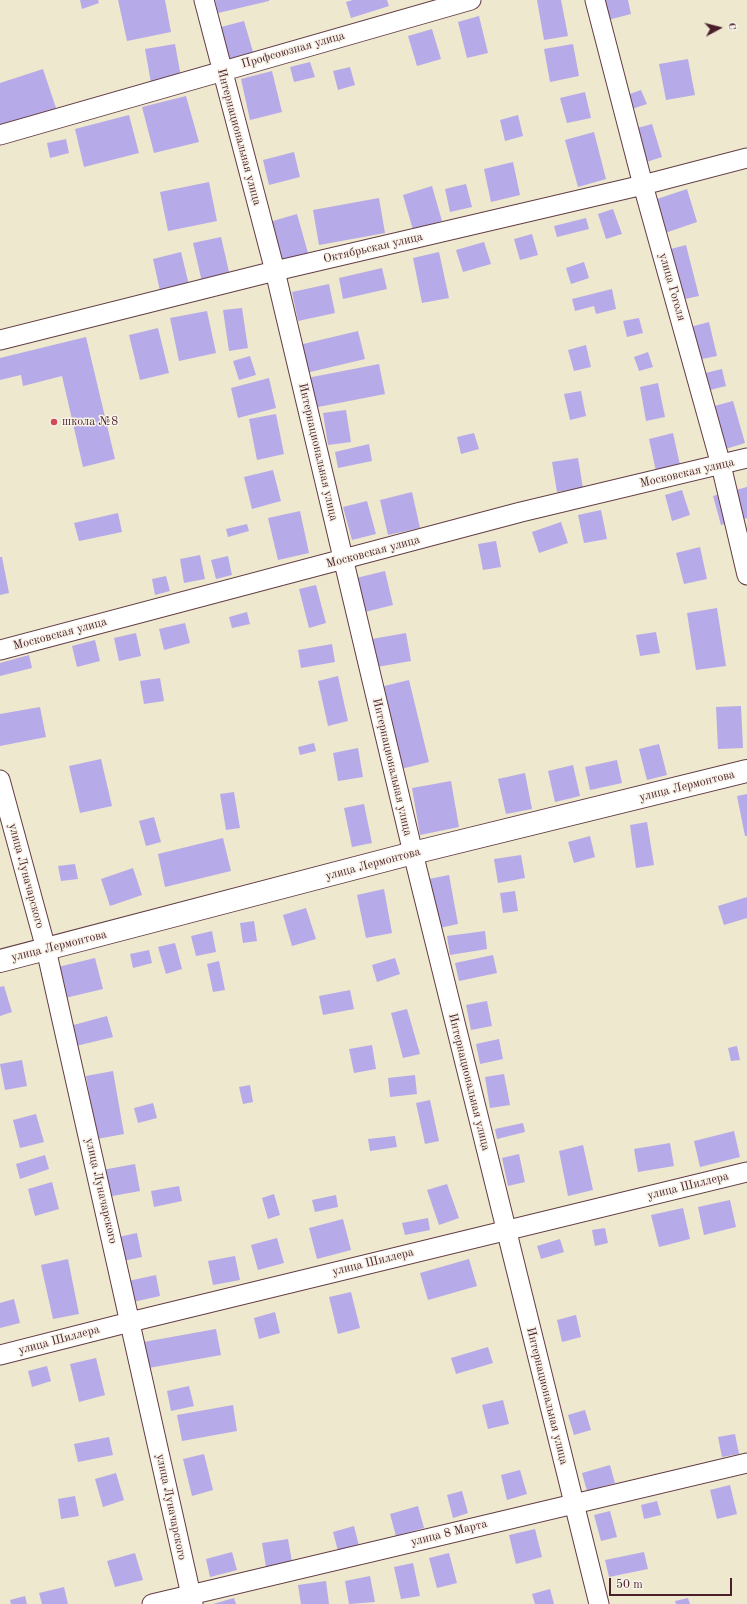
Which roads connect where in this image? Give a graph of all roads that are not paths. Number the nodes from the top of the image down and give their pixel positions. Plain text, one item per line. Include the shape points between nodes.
1 (204, 0) edge
2 (471, 0) edge
3 (595, 0) edge
4 (222, 70) junction
5 (0, 135) edge
6 (747, 158) edge
7 (643, 184) junction
8 (275, 271) junction
9 (0, 340) edge
10 (747, 458) edge
11 (722, 465) junction
12 (343, 560) junction
13 (747, 575) edge
14 (0, 650) edge
15 (747, 771) edge
16 (0, 780) edge
17 (413, 853) junction
18 (46, 950) junction
19 (0, 961) edge
20 (747, 1172) edge
21 (506, 1230) junction
22 (130, 1322) junction
23 (0, 1355) edge
24 (747, 1463) edge
25 (574, 1503) junction
26 (192, 1600) edge
27 (152, 1604) edge
28 (599, 1604) edge

1 - 4 street, Интернациональная улица
2 - 4 street, Профсоюзная улица
3 - 7 street, улица Гоголя
4 - 5 street, Профсоюзная улица
4 - 8 street, Интернациональная улица
6 - 7 street, Октябрьская улица
7 - 8 street, Октябрьская улица
7 - 11 street, улица Гоголя
8 - 9 street, Октябрьская улица
8 - 12 street, Интернациональная улица
10 - 11 street, Московская улица
11 - 12 street, Московская улица via 521,512
11 - 13 street, улица Гоголя
12 - 14 street, Московская улица
12 - 17 street, Интернациональная улица
15 - 17 street, улица Лермонтова
16 - 18 street, улица Луначарского
17 - 18 street, улица Лермонтова
17 - 21 street, Интернациональная улица
18 - 19 street, улица Лермонтова
18 - 22 street, улица Луначарского
20 - 21 street, улица Шиллера
21 - 22 street, улица Шиллера
21 - 25 street, Интернациональная улица
22 - 23 street, улица Шиллера
22 - 26 street, улица Луначарского
24 - 25 street, улица 8 Марта
25 - 26 street, улица 8 Марта
25 - 28 street, Интернациональная улица
26 - 27 street, улица 8 Марта

